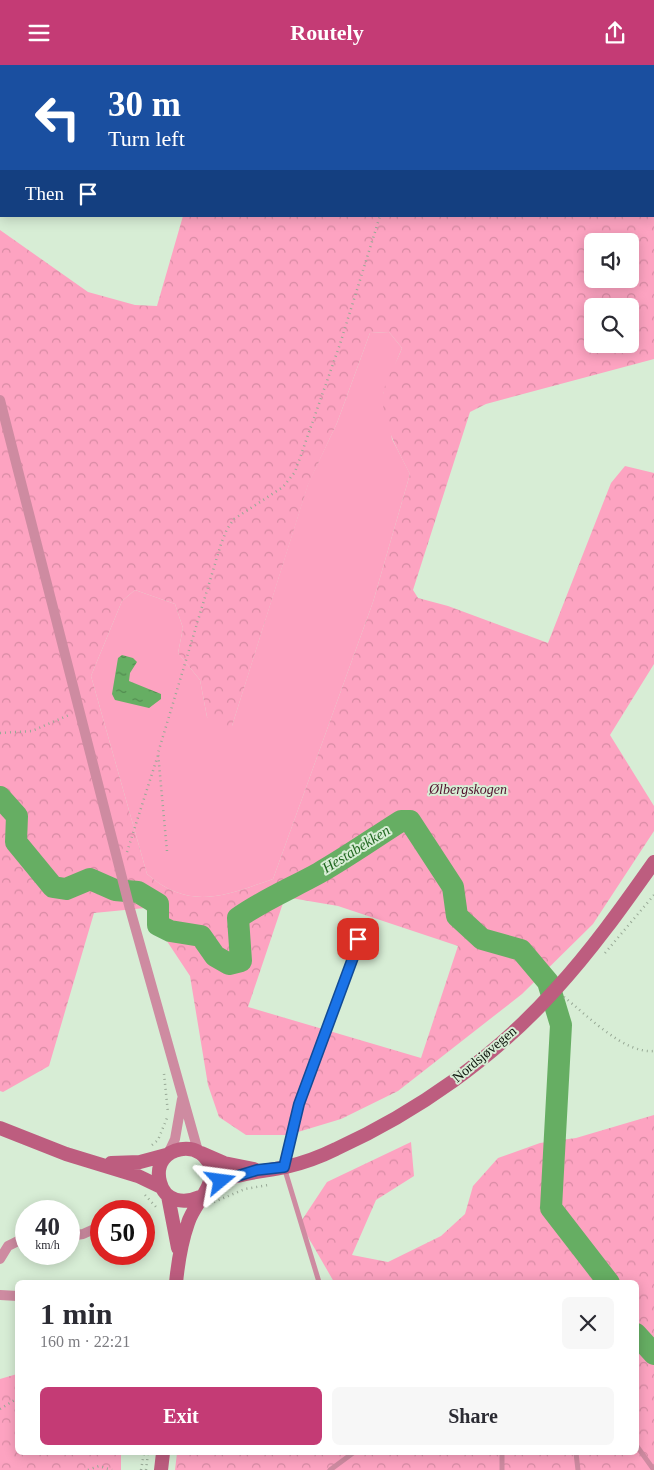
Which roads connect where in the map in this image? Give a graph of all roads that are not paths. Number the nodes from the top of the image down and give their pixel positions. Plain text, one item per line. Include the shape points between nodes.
1 (0, 400) edge
2 (654, 862) edge
3 (358, 939) dead end
4 (183, 1093) junction
5 (0, 1128) edge
6 (199, 1152) junction
7 (167, 1155) junction
8 (98, 1163) junction
9 (284, 1167) junction
10 (257, 1170) junction
11 (164, 1191) junction
12 (203, 1194) junction
13 (15, 1242) edge
14 (179, 1254) junction
15 (0, 1259) edge
16 (176, 1280) edge
17 (318, 1280) edge
18 (0, 1291) edge
19 (0, 1295) edge
20 (15, 1296) edge
21 (639, 1449) edge
22 (163, 1455) edge
23 (351, 1455) edge
24 (502, 1455) edge
25 (576, 1455) edge
26 (654, 1469) edge
27 (161, 1470) edge
28 (330, 1470) edge
29 (502, 1470) edge
30 (578, 1470) edge

1 - 4 street via 76,713
2 - 9 main road, Nordsjøvegen via 555,991 502,1042 404,1115 336,1150
3 - 9 lane via 299,1104
4 - 6 street
4 - 7 street via 175,1139
5 - 8 main road
6 - 7 main road via 177,1149
6 - 10 main road, Nordsjøvegen via 224,1163
6 - 12 main road via 211,1170 211,1180
7 - 8 main road via 140,1162
7 - 11 main road via 158,1176
8 - 11 main road via 138,1175
9 - 10 main road, Nordsjøvegen
9 - 17 lane
10 - 12 main road, Nordsjøvegen via 221,1181
11 - 12 main road via 184,1201
11 - 14 main road
12 - 14 main road via 188,1221
13 - 15 street via 8,1246
14 - 16 main road
18 - 19 street
19 - 20 street
21 - 26 lane
22 - 27 main road
23 - 28 lane
24 - 29 lane
25 - 30 lane

